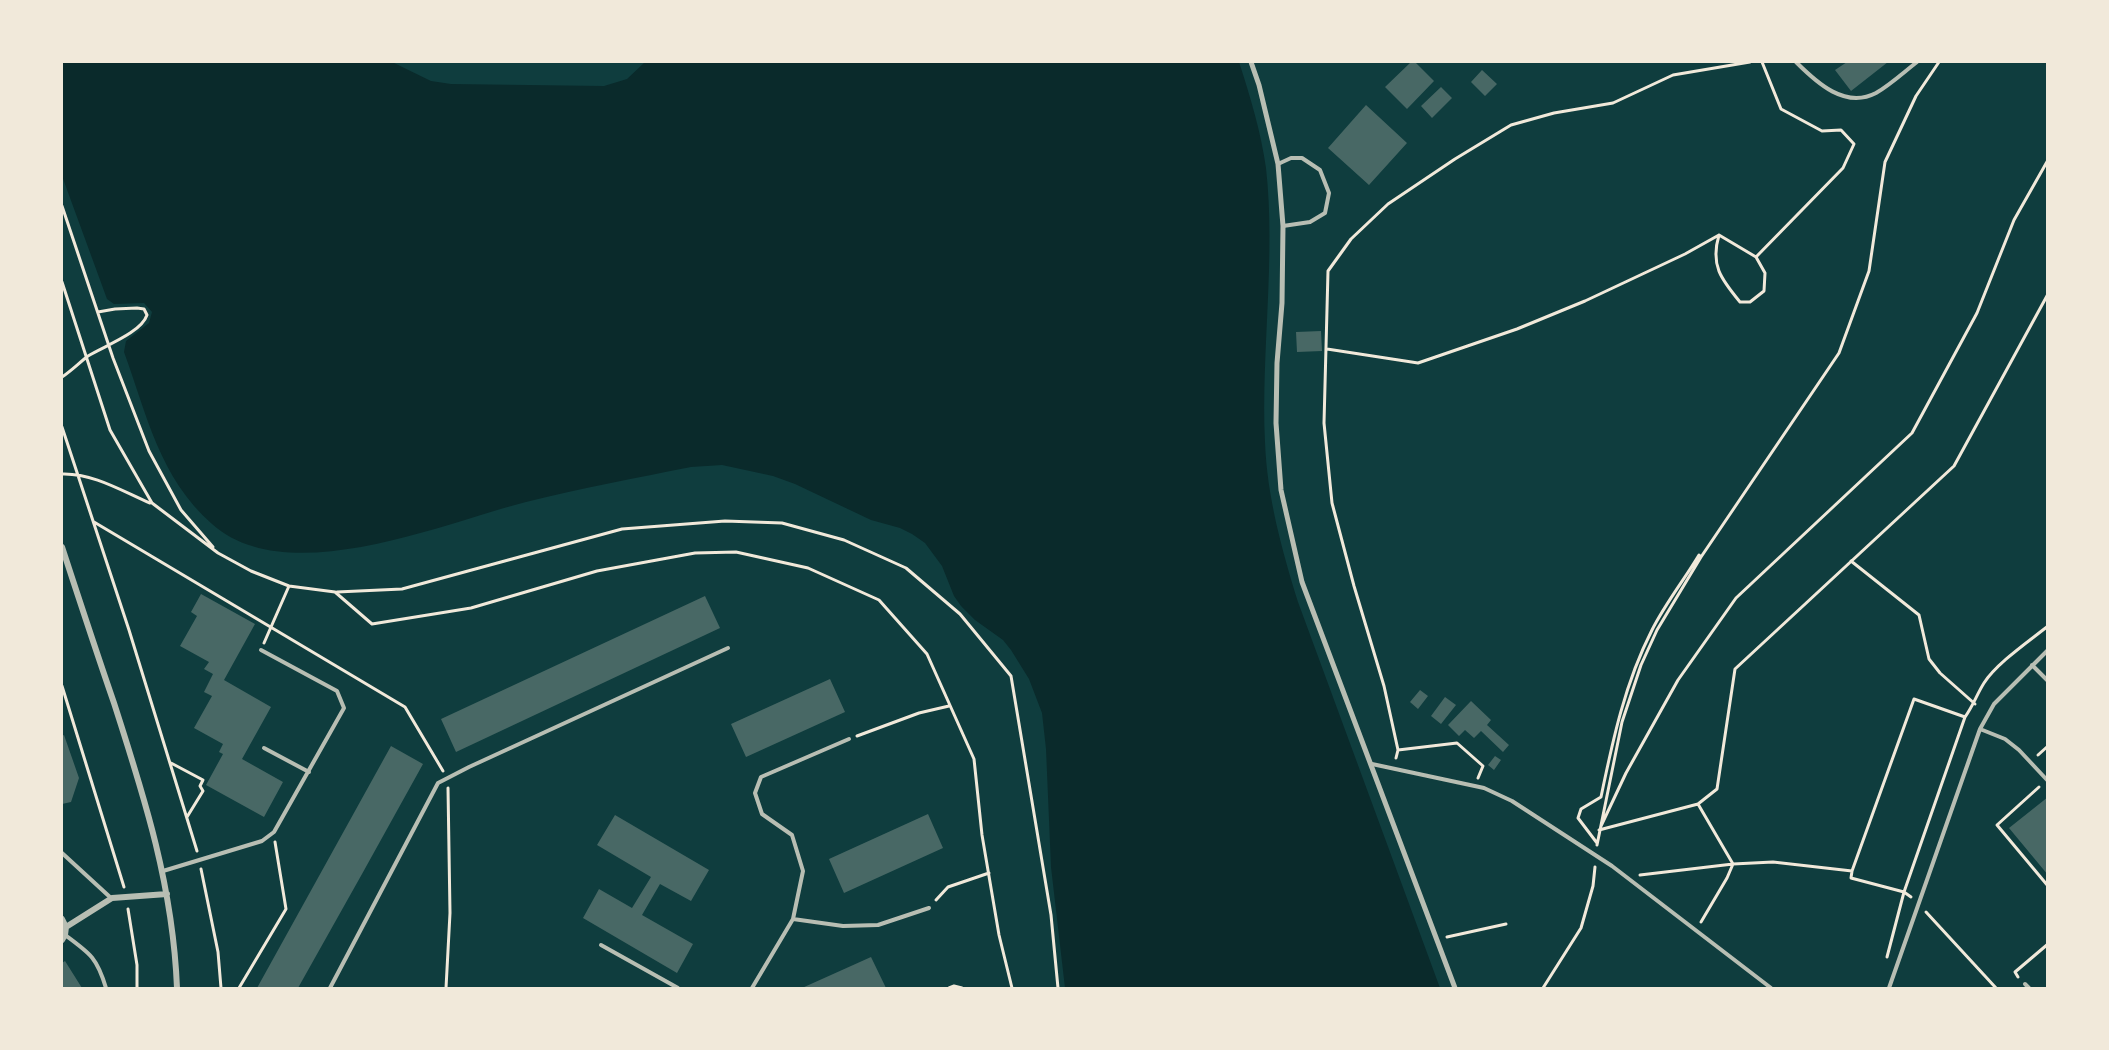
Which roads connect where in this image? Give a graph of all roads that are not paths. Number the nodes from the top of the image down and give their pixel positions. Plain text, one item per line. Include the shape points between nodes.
1 (1251, 62) edge
2 (1796, 62) edge
3 (1917, 62) edge
4 (1278, 164) junction
5 (1282, 226) junction
6 (62, 547) edge
7 (728, 648) dead end
8 (261, 650) road end
9 (2048, 650) edge
10 (2032, 665) junction
11 (2048, 681) edge
12 (1980, 729) junction
13 (849, 739) road end
14 (264, 748) dead end
15 (1372, 764) junction
16 (309, 772) junction
17 (2047, 780) edge
18 (62, 853) edge
19 (164, 871) junction
20 (168, 894) junction
21 (112, 898) junction
22 (929, 908) road end
23 (62, 919) edge
24 (793, 919) junction
25 (66, 927) junction
26 (63, 937) edge
27 (601, 945) dead end
28 (2025, 984) road end
29 (106, 988) edge
30 (177, 988) edge
31 (330, 988) edge
32 (678, 988) edge
33 (752, 988) edge
34 (1455, 988) edge
35 (1771, 988) edge
36 (1889, 988) edge
37 (2029, 988) edge

1 - 4 street
2 - 3 lane via 1812,78 1838,94 1857,99 1876,92
4 - 5 street
4 - 5 lane via 1302,158 1320,170 1329,193 1325,213 1310,222
5 - 15 street via 1276,423 1281,490 1302,582
6 - 19 street via 142,788
7 - 31 lane via 438,783
8 - 16 lane via 337,691 344,708
9 - 10 lane
10 - 11 lane
10 - 12 lane via 1994,704
12 - 17 lane via 2005,739
12 - 36 lane
13 - 24 lane via 761,777 755,793 762,814 792,835 803,871
14 - 16 lane
15 - 34 street
15 - 35 lane via 1484,788 1512,801 1612,866
16 - 19 lane via 274,832 262,841
18 - 21 lane
19 - 20 street
20 - 21 street
20 - 30 street
21 - 25 street
22 - 24 lane via 878,925 843,927
23 - 25 street
24 - 33 lane
25 - 26 street
26 - 29 lane via 85,950 99,966
27 - 32 lane
28 - 37 lane

